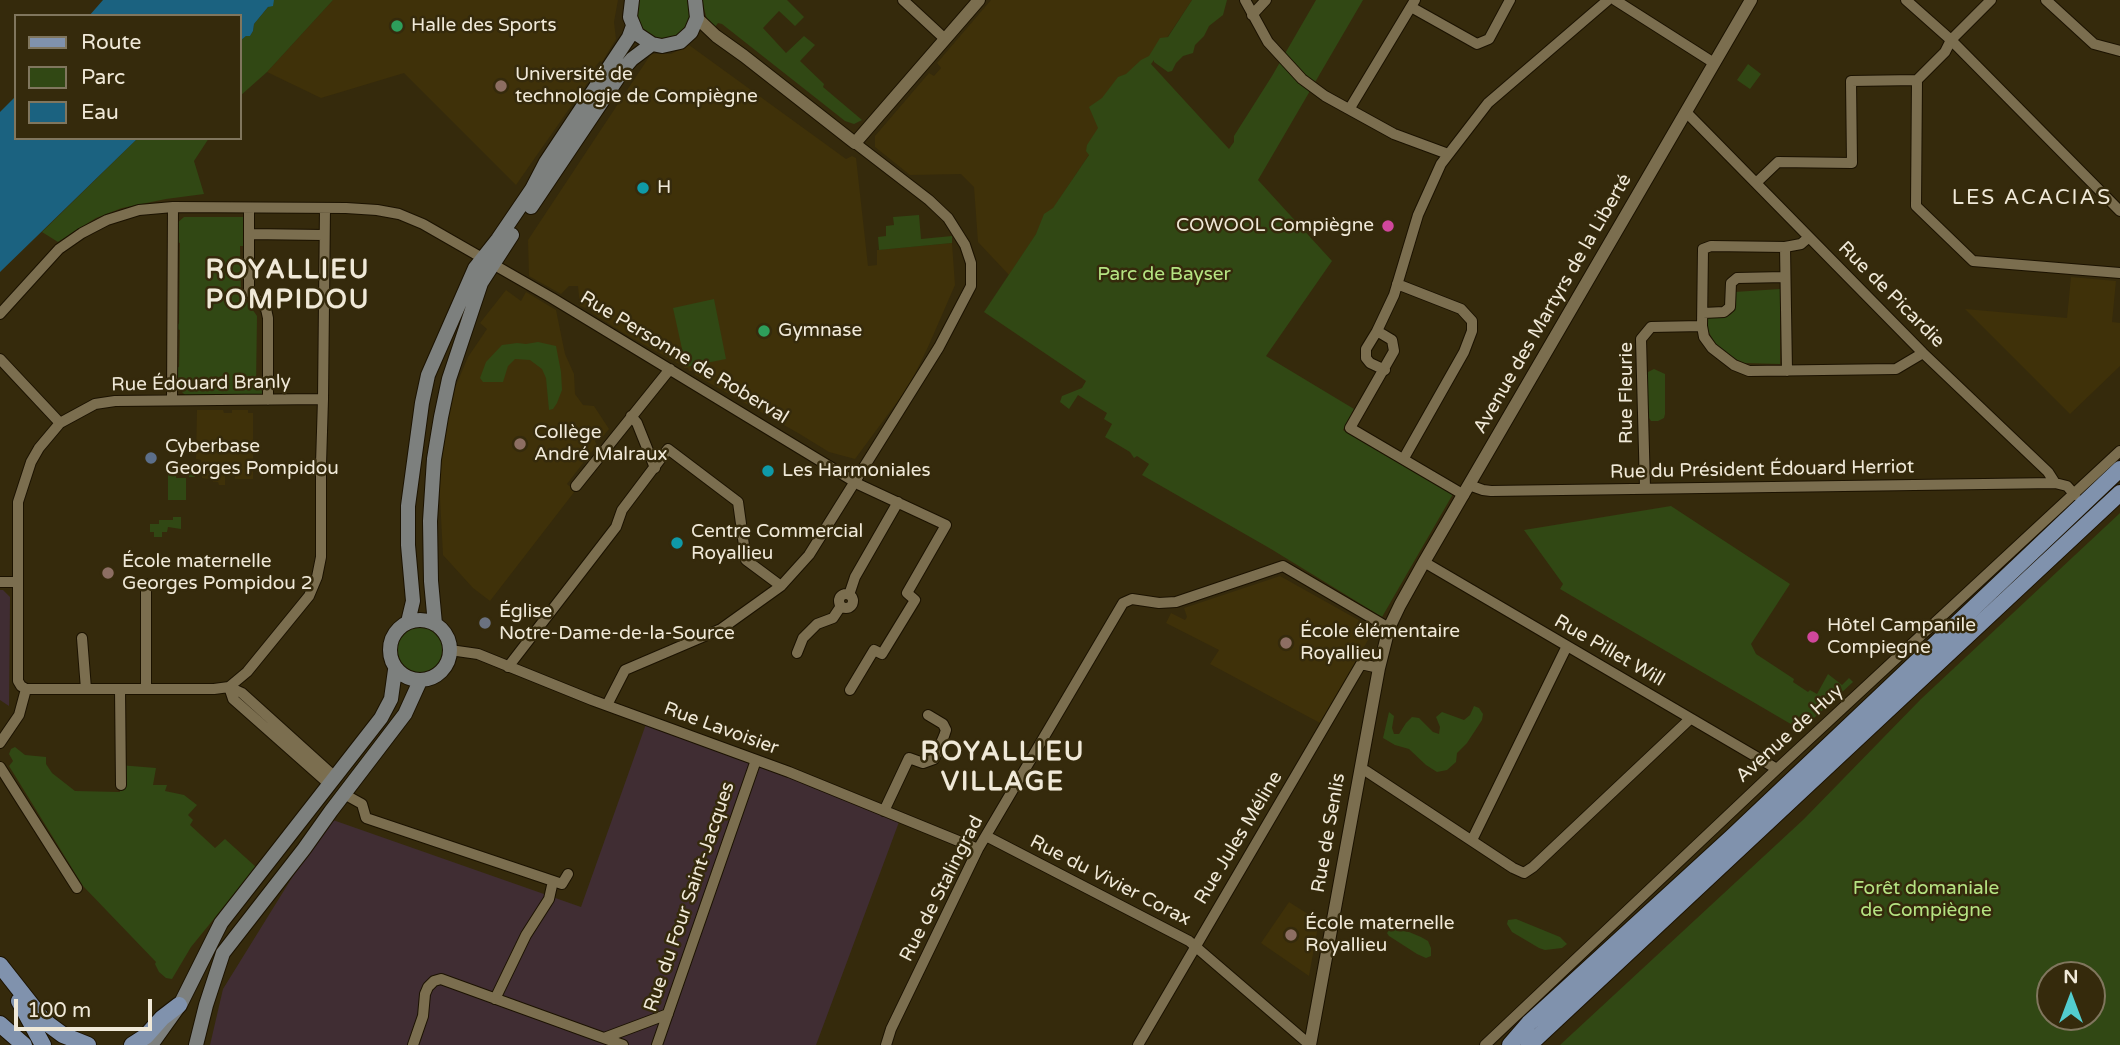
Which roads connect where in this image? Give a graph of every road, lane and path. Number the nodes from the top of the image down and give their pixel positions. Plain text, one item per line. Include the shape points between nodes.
1 (632, 0) edge
2 (695, 0) edge
3 (903, 0) edge
4 (979, 0) edge
5 (1245, 0) edge
6 (1266, 0) edge
7 (1510, 0) edge
8 (1608, 0) edge
9 (1615, 0) edge
10 (1751, 0) edge
11 (1906, 0) edge
12 (1991, 0) edge
13 (2051, 2) edge
14 (1413, 4) edge
15 (1252, 15) junction
16 (697, 18) junction
17 (633, 26) junction
18 (688, 36) junction
19 (716, 36) junction
20 (945, 39) junction
21 (1951, 40) junction
22 (652, 44) junction
23 (2120, 51) edge
24 (1714, 63) junction
25 (1917, 80) junction
26 (1350, 108) junction
27 (1686, 112) junction
28 (855, 144) junction
29 (1448, 154) junction
30 (1756, 183) junction
31 (173, 207) junction
32 (249, 208) junction
33 (325, 208) junction
34 (2120, 211) edge
35 (249, 234) junction
36 (324, 234) junction
37 (1809, 237) junction
38 (1785, 247) junction
39 (488, 261) junction
40 (2120, 273) edge
41 (1785, 277) junction
42 (1397, 284) junction
43 (1703, 313) junction
44 (0, 314) edge
45 (1702, 326) junction
46 (1377, 331) junction
47 (1923, 353) junction
48 (0, 359) edge
49 (670, 369) junction
50 (1385, 370) junction
51 (1787, 371) junction
52 (172, 400) junction
53 (268, 400) junction
54 (323, 400) junction
55 (631, 416) junction
56 (60, 423) junction
57 (2120, 452) edge
58 (1404, 458) junction
59 (655, 468) junction
60 (2120, 469) edge
61 (856, 482) junction
62 (2055, 483) junction
63 (576, 486) dead end
64 (1645, 488) junction
65 (1467, 490) junction
66 (2120, 493) edge
67 (2075, 495) junction
68 (898, 502) junction
69 (1424, 562) junction
70 (0, 582) edge
71 (18, 582) junction
72 (146, 584) dead end
73 (780, 586) junction
74 (408, 622) junction
75 (435, 624) junction
76 (1390, 628) junction
77 (82, 638) dead end
78 (1567, 646) junction
79 (450, 650) junction
80 (797, 653) dead end
81 (508, 667) junction
82 (1379, 668) junction
83 (395, 670) junction
84 (420, 681) junction
85 (22, 685) junction
86 (229, 687) junction
87 (86, 689) junction
88 (120, 689) junction
89 (146, 689) junction
90 (850, 690) dead end
91 (607, 705) junction
92 (928, 715) dead end
93 (1690, 719) junction
94 (0, 743) edge
95 (756, 760) junction
96 (0, 767) edge
97 (1360, 769) junction
98 (1777, 769) junction
99 (336, 776) junction
100 (121, 785) dead end
101 (344, 794) junction
102 (884, 811) junction
103 (986, 836) junction
104 (1472, 840) junction
105 (978, 849) junction
106 (568, 874) dead end
107 (257, 876) junction
108 (553, 881) junction
109 (77, 888) dead end
110 (261, 906) junction
111 (1195, 946) junction
112 (0, 966) edge
113 (495, 999) junction
114 (179, 1005) junction
115 (668, 1014) junction
116 (0, 1024) edge
117 (0, 1032) edge
118 (604, 1038) junction
119 (14, 1045) edge
120 (24, 1045) edge
121 (43, 1045) edge
122 (88, 1045) edge
123 (132, 1045) edge
124 (151, 1045) edge
125 (196, 1045) edge
126 (413, 1045) edge
127 (623, 1045) edge
128 (657, 1045) edge
129 (886, 1045) edge
130 (1138, 1045) edge
131 (1310, 1045) edge
132 (1485, 1045) edge
133 (1510, 1045) edge
134 (1529, 1045) edge

1 - 17 main road
2 - 16 main road
3 - 20 street
4 - 20 street
5 - 15 street
6 - 15 street
7 - 14 street via 1489,39 1476,44
8 - 29 street via 1488,103
9 - 24 street
10 - 24 street, Avenue des Martyrs de la Liberté
11 - 21 street
12 - 21 street
13 - 23 street via 2094,44
14 - 26 street
15 - 26 street via 1268,42 1302,79
16 - 18 main road
16 - 19 street
17 - 22 main road
17 - 39 main road
18 - 19 street
18 - 22 main road via 671,46
19 - 28 street
20 - 28 street
21 - 25 street
21 - 34 street
22 - 39 main road via 625,67
24 - 27 street, Avenue des Martyrs de la Liberté
25 - 30 street via 1851,80 1852,163 1778,162
25 - 40 street via 1916,206 1973,261
26 - 29 street via 1394,134
27 - 30 street, Rue de Picardie
27 - 65 street, Avenue des Martyrs de la Liberté
28 - 61 street via 948,218 965,245 972,275 971,286 939,347
29 - 42 street via 1418,215
30 - 37 street, Rue de Picardie
31 - 32 street, Rue Personne de Roberval
31 - 44 street, Rue Personne de Roberval via 124,214 82,233 59,249
31 - 52 street
32 - 33 street, Rue Personne de Roberval
32 - 35 street
33 - 36 street
33 - 39 street, Rue Personne de Roberval via 399,214
35 - 36 street
35 - 53 street via 249,291 266,309 268,318
36 - 54 street
37 - 38 street
37 - 47 street, Rue de Picardie
38 - 41 street
38 - 43 street via 1703,249
39 - 49 street, Rue Personne de Roberval
39 - 74 main road via 475,268 428,375 408,506 413,601
39 - 75 main road via 449,379 434,459 429,521
41 - 43 street via 1737,278 1731,283 1730,307 1724,312
41 - 51 street
42 - 46 street
42 - 58 street via 1461,309 1472,321 1464,352
43 - 45 street
45 - 51 street via 1712,348 1734,365 1749,371
45 - 64 street, Rue Fleurie via 1651,327 1641,339
46 - 50 street via 1394,345
46 - 50 street via 1366,358
47 - 51 street via 1896,369
47 - 62 street, Rue de Picardie
48 - 56 street
49 - 55 street
49 - 61 street, Rue Personne de Roberval
50 - 58 street via 1350,428
52 - 53 street, Rue Édouard Branly
52 - 56 street, Rue Édouard Branly via 104,402
53 - 54 street, Rue Édouard Branly
54 - 86 street via 317,577 309,596
55 - 59 street
55 - 63 street
56 - 71 street, Rue Édouard Branly via 31,461 23,484
57 - 67 street, Avenue de Huy
58 - 65 street
59 - 73 street via 668,449 738,502 747,559
59 - 81 street via 622,510 616,527
60 - 133 main road
61 - 68 street, Rue Personne de Roberval
61 - 73 street via 810,555
62 - 64 street, Rue du Président Édouard Herriot
62 - 67 street, Rue de Picardie via 2067,486
64 - 65 street, Rue du Président Édouard Herriot
65 - 69 street, Avenue des Martyrs de la Liberté
66 - 134 main road
67 - 98 street, Avenue de Huy
68 - 80 street via 849,595 841,596 833,618 817,624 803,638
68 - 90 street, Rue Personne de Roberval via 946,525 907,593 915,600 882,654 874,650
69 - 76 street, Avenue des Martyrs de la Liberté
69 - 78 street, Rue Pillet Will
70 - 71 street
71 - 85 street, Rue Édouard Branly
72 - 89 street
73 - 91 street via 721,629 625,670
74 - 75 main road
74 - 83 main road via 391,637 388,648
75 - 79 main road via 446,635
76 - 82 street, Rue de Senlis
76 - 103 street, Rue de Stalingrad via 1283,566 1176,602 1128,600
77 - 87 street
78 - 93 street, Rue Pillet Will
78 - 104 street
79 - 81 street, Rue Lavoisier via 478,654
79 - 84 main road via 438,675
81 - 91 street, Rue Lavoisier
82 - 97 street, Rue de Senlis
82 - 111 street, Rue Jules Méline via 1361,664
83 - 84 main road
83 - 99 main road via 391,699 381,718
84 - 101 main road via 405,714
85 - 87 street
85 - 94 street, Rue Édouard Branly via 19,715
86 - 89 street
86 - 99 street via 242,693
87 - 88 street
88 - 89 street
88 - 100 street
91 - 95 street, Rue Lavoisier
92 - 102 street via 946,730 934,759 923,764 909,758
93 - 98 street, Rue Pillet Will
93 - 104 street via 1528,871 1519,872
95 - 102 street, Rue Lavoisier
95 - 115 street, Rue du Four Saint-Jacques
96 - 109 street
97 - 104 street
97 - 131 street, Rue de Senlis
98 - 132 street, Avenue de Huy
99 - 101 main road via 345,773 340,782
99 - 107 main road
101 - 108 street via 362,804 366,818
101 - 110 main road
102 - 105 street, Rue Lavoisier
103 - 105 street, Rue de Stalingrad
103 - 111 street, Rue du Vivier Corax
105 - 129 street, Rue de Stalingrad
106 - 108 street via 562,884
107 - 110 main road via 255,896
107 - 114 main road via 221,923
108 - 113 street via 549,900 526,934
110 - 125 main road via 223,953
111 - 130 street, Rue Jules Méline
111 - 131 street, Rue du Vivier Corax
112 - 121 main road
112 - 122 main road via 44,1021 62,1035
113 - 118 street
113 - 126 street via 450,981 434,981 425,994
114 - 123 main road
114 - 124 main road
115 - 118 street
115 - 128 street, Rue du Four Saint-Jacques
116 - 120 main road
117 - 119 main road
118 - 127 street

